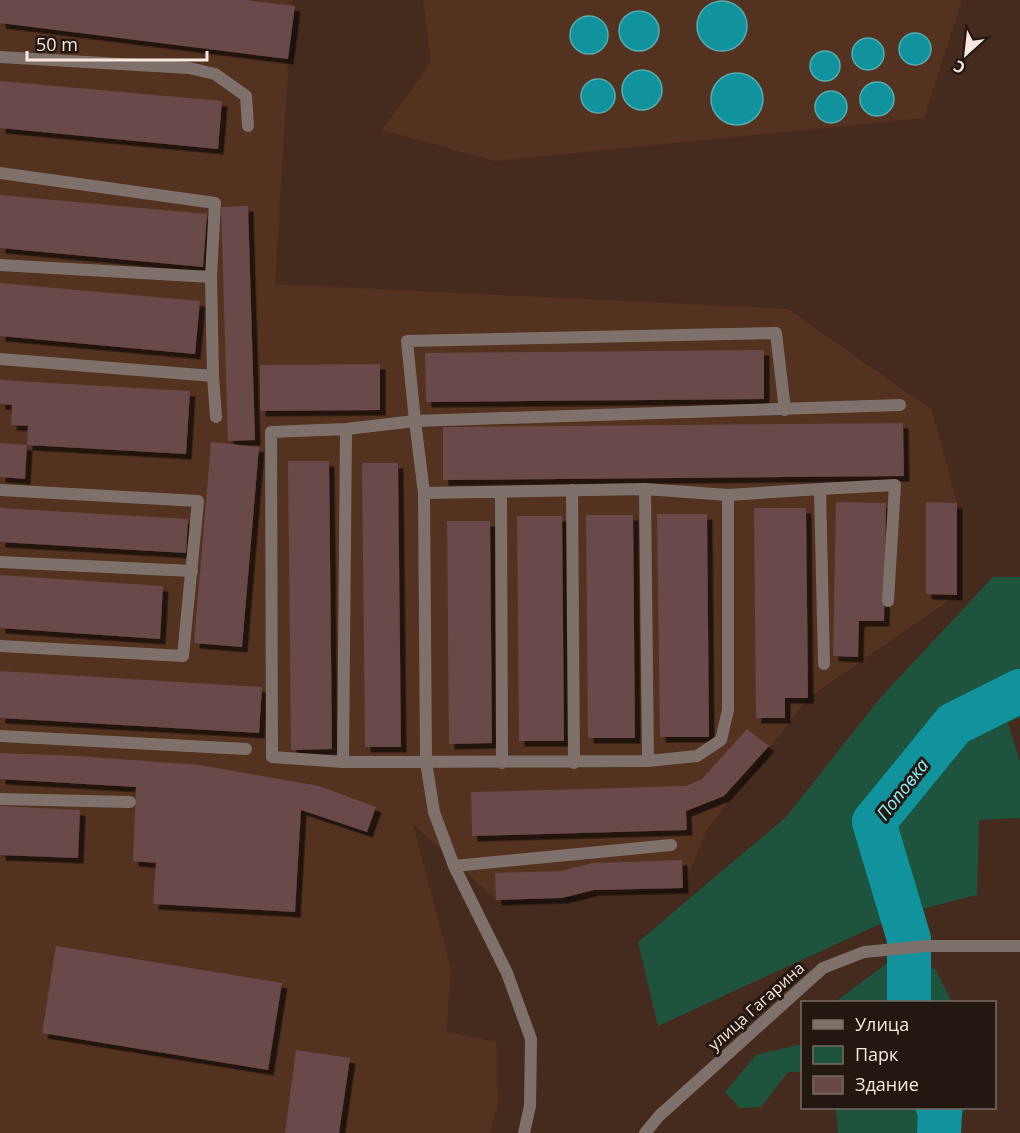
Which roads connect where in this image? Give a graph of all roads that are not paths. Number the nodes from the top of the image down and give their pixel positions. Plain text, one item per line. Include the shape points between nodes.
1 (0, 57) edge
2 (248, 126) dead end
3 (0, 173) edge
4 (0, 265) edge
5 (211, 277) junction
6 (0, 359) edge
7 (213, 376) junction
8 (900, 405) dead end
9 (785, 410) junction
10 (216, 417) dead end
11 (415, 421) junction
12 (346, 429) junction
13 (645, 489) junction
14 (820, 489) junction
15 (0, 490) edge
16 (572, 490) junction
17 (501, 492) junction
18 (424, 493) junction
19 (728, 495) junction
20 (0, 562) edge
21 (192, 571) junction
22 (888, 601) dead end
23 (0, 646) edge
24 (824, 664) dead end
25 (0, 736) edge
26 (246, 749) dead end
27 (648, 761) junction
28 (343, 762) junction
29 (426, 762) junction
30 (502, 763) junction
31 (574, 763) junction
32 (0, 799) edge
33 (130, 802) dead end
34 (671, 845) dead end
35 (454, 866) junction
36 (1020, 946) edge
37 (524, 1133) edge
38 (645, 1133) edge

1 - 2 street via 189,68 215,74 246,96
3 - 5 street via 215,203
4 - 5 street
5 - 7 street
6 - 7 street
7 - 10 street
8 - 9 street
9 - 11 street
9 - 11 street via 776,333 407,341
11 - 12 street
11 - 18 street
12 - 28 street
12 - 28 street via 271,432 272,758
13 - 16 street
13 - 19 street
13 - 27 street
14 - 19 street
14 - 22 street via 895,485
14 - 24 street
15 - 21 street via 198,501
16 - 17 street
16 - 31 street
17 - 18 street
17 - 30 street
18 - 29 street
19 - 27 street via 728,710 721,740 697,756
20 - 21 street
21 - 23 street via 183,656
25 - 26 street
27 - 31 street
28 - 29 street
29 - 30 street
29 - 35 street via 434,812
30 - 31 street
32 - 33 street
34 - 35 street
35 - 37 street via 507,973 531,1040 530,1106
36 - 38 street, улица Гагарина via 927,946 864,952 823,968

